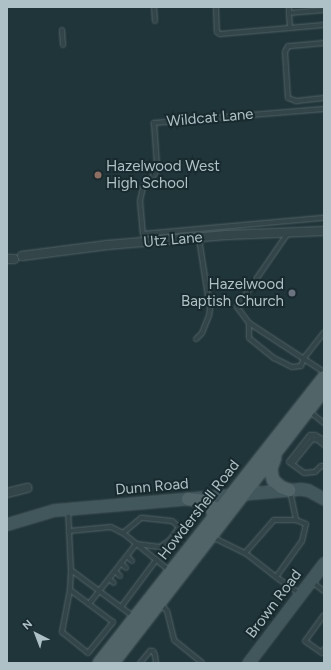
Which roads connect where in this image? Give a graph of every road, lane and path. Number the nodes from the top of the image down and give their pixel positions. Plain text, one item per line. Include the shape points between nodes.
1 (154, 7) edge
2 (216, 7) edge
3 (289, 7) edge
4 (324, 10) edge
5 (289, 13) junction
6 (155, 21) dead end
7 (324, 25) edge
8 (288, 29) junction
9 (62, 30) dead end
10 (324, 43) edge
11 (62, 45) dead end
12 (324, 98) edge
13 (324, 109) edge
14 (324, 218) edge
15 (324, 231) edge
16 (289, 232) junction
17 (199, 239) junction
18 (22, 256) dead end
19 (250, 323) junction
20 (324, 332) edge
21 (196, 339) dead end
22 (304, 358) junction
23 (324, 372) edge
24 (324, 377) edge
25 (324, 390) edge
26 (309, 410) junction
27 (324, 423) edge
28 (324, 440) edge
29 (324, 445) edge
30 (279, 450) junction
31 (292, 464) junction
32 (324, 466) edge
33 (27, 488) dead end
34 (289, 490) junction
35 (7, 493) edge
36 (245, 494) junction
37 (231, 495) junction
38 (188, 499) junction
39 (324, 499) edge
40 (68, 509) junction
41 (214, 516) junction
42 (296, 520) junction
43 (7, 524) edge
44 (69, 531) junction
45 (123, 533) junction
46 (211, 537) junction
47 (136, 544) junction
48 (245, 553) junction
49 (127, 556) junction
50 (156, 560) junction
51 (132, 561) dead end
52 (324, 562) edge
53 (121, 563) junction
54 (126, 568) dead end
55 (142, 568) dead end
56 (71, 570) junction
57 (115, 571) junction
58 (147, 572) junction
59 (170, 572) junction
60 (120, 576) dead end
61 (136, 576) dead end
62 (276, 577) junction
63 (109, 579) junction
64 (141, 580) junction
65 (311, 581) junction
66 (114, 583) dead end
67 (130, 584) dead end
68 (135, 588) junction
69 (70, 590) junction
70 (99, 591) junction
71 (124, 591) dead end
72 (324, 591) edge
73 (301, 594) junction
74 (129, 595) junction
75 (160, 603) junction
76 (89, 604) junction
77 (120, 606) junction
78 (324, 615) edge
79 (135, 617) junction
80 (324, 649) edge
81 (99, 663) edge
82 (113, 663) edge
83 (140, 663) edge
84 (156, 663) edge
85 (202, 663) edge
86 (248, 663) edge

1 - 6 lane
2 - 8 lane via 217,32 220,34
3 - 5 lane
4 - 5 lane
5 - 8 lane
7 - 8 lane
9 - 11 lane
10 - 12 lane via 288,46 285,52 288,98 296,101
13 - 14 lane, Wildcat Lane via 154,123 157,165 154,174 140,193 143,234
15 - 16 street, Utz Lane
16 - 17 street, Utz Lane
16 - 19 lane via 238,304 237,307
17 - 18 street, Utz Lane via 107,245
17 - 21 lane via 210,309 202,333
19 - 22 lane
19 - 22 lane via 249,338 274,358 292,367 301,366
20 - 22 lane
22 - 23 lane
24 - 37 main road, Howdershell Road
25 - 26 main road, Howdershell Road
26 - 27 lane
26 - 30 main road, Howdershell Road
28 - 31 lane via 315,434 310,435 289,462
29 - 31 lane via 318,440 312,440
30 - 34 main road via 271,469 272,480
30 - 36 main road, Howdershell Road
31 - 32 lane via 304,473 316,472
33 - 35 street
34 - 36 street, Dunn Road
34 - 39 street, Dunn Road via 308,490
34 - 42 lane
36 - 37 street, Dunn Road
36 - 46 main road, Howdershell Road
37 - 38 street, Dunn Road
37 - 41 main road, Howdershell Road
38 - 40 street, Dunn Road
38 - 41 main road via 205,502 211,506
40 - 43 street, Dunn Road via 38,514
40 - 44 lane
41 - 59 main road, Howdershell Road
42 - 48 lane via 274,520
42 - 62 lane via 306,524 302,541
44 - 45 lane via 111,527
44 - 56 lane
45 - 47 lane
45 - 47 lane via 141,518 172,521 179,527 170,540 160,547
46 - 48 lane
46 - 75 main road, Howdershell Road
47 - 49 lane
47 - 50 lane
48 - 62 lane
49 - 51 lane
49 - 53 lane
50 - 58 lane
50 - 59 lane
52 - 65 street, Brown Road
53 - 54 lane
53 - 57 lane
55 - 58 lane
56 - 69 lane
56 - 70 lane
57 - 60 lane
57 - 63 lane
58 - 64 lane
59 - 79 main road, Howdershell Road
61 - 64 lane
62 - 73 lane
63 - 66 lane
63 - 70 lane
64 - 68 lane
65 - 72 lane
65 - 73 street, Brown Road
67 - 68 lane
68 - 74 lane
69 - 76 lane
69 - 76 lane via 62,632 88,653 113,622
70 - 76 lane
70 - 77 lane
71 - 74 lane
73 - 86 street, Brown Road
74 - 77 lane
75 - 82 main road, Howdershell Road
75 - 85 lane via 167,611 174,640
77 - 79 lane
78 - 80 lane via 305,641 322,653
79 - 81 main road, Howdershell Road
83 - 84 lane via 150,651 153,651

